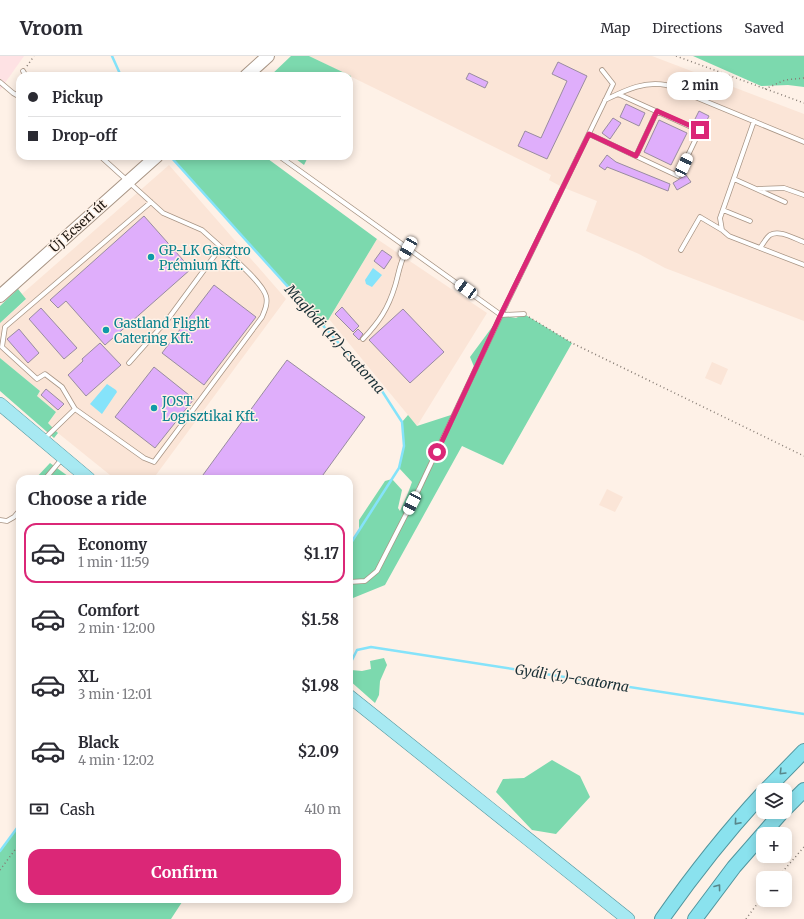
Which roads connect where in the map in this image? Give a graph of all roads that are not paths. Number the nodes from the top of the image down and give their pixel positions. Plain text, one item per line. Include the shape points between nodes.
1 (268, 56) edge
2 (602, 70) dead end
3 (250, 72) edge
4 (0, 82) edge
5 (618, 94) junction
6 (16, 95) edge
7 (605, 101) junction
8 (657, 111) junction
9 (754, 121) junction
10 (702, 126) dead end
11 (700, 130) junction
12 (589, 134) junction
13 (804, 142) edge
14 (636, 156) junction
15 (105, 160) edge
16 (153, 160) edge
17 (286, 160) edge
18 (734, 179) junction
19 (129, 181) junction
20 (756, 189) junction
21 (804, 196) edge
22 (151, 202) junction
23 (785, 202) dead end
24 (723, 210) junction
25 (750, 221) dead end
26 (722, 230) junction
27 (804, 242) edge
28 (222, 246) junction
29 (408, 248) junction
30 (760, 248) junction
31 (681, 250) dead end
32 (804, 264) edge
33 (0, 296) edge
34 (501, 314) junction
35 (524, 314) road end
36 (363, 339) dead end
37 (129, 363) dead end
38 (0, 404) edge
39 (75, 409) junction
40 (42, 440) junction
41 (63, 458) junction
42 (48, 475) edge
43 (84, 475) edge
44 (16, 515) edge
45 (0, 520) edge
46 (353, 582) edge
47 (353, 699) edge
48 (804, 751) edge
49 (773, 783) edge
50 (804, 790) edge
51 (756, 801) edge
52 (792, 802) edge
53 (776, 819) edge
54 (664, 917) edge
55 (628, 919) edge
56 (695, 919) edge

1 - 3 main road
2 - 7 lane via 613,84
4 - 6 lane
5 - 7 lane
5 - 8 lane
5 - 9 lane via 638,85 666,85
7 - 12 lane
8 - 11 lane
8 - 14 lane
9 - 13 lane
9 - 18 lane
10 - 11 lane
11 - 14 lane via 678,176
12 - 14 lane
12 - 34 lane
15 - 19 lane
16 - 19 main road, Új Ecseri út
17 - 29 lane
18 - 20 lane
18 - 24 lane
19 - 22 lane
19 - 33 main road, Új Ecseri út
20 - 21 lane via 784,188
20 - 23 lane
22 - 28 lane via 163,213 202,230
22 - 39 lane via 5,327 2,347 7,353 38,379 45,374 62,387
24 - 25 lane
24 - 26 lane via 720,222
26 - 30 lane via 729,236
26 - 31 lane via 700,217
27 - 30 lane via 775,233 770,235
28 - 37 lane via 168,319
28 - 39 lane via 264,291 265,311 154,462 144,458
29 - 34 lane
29 - 36 lane via 403,256 387,308
30 - 32 lane
34 - 35 lane
34 - 46 lane via 419,489 377,571 365,581
38 - 40 main road
39 - 40 lane
40 - 41 main road
41 - 42 lane
41 - 43 main road
44 - 45 lane via 7,521
47 - 55 main road
48 -> 49 highway
50 - 52 highway
51 -> 54 highway via 724,836
56 -> 53 highway via 734,867

